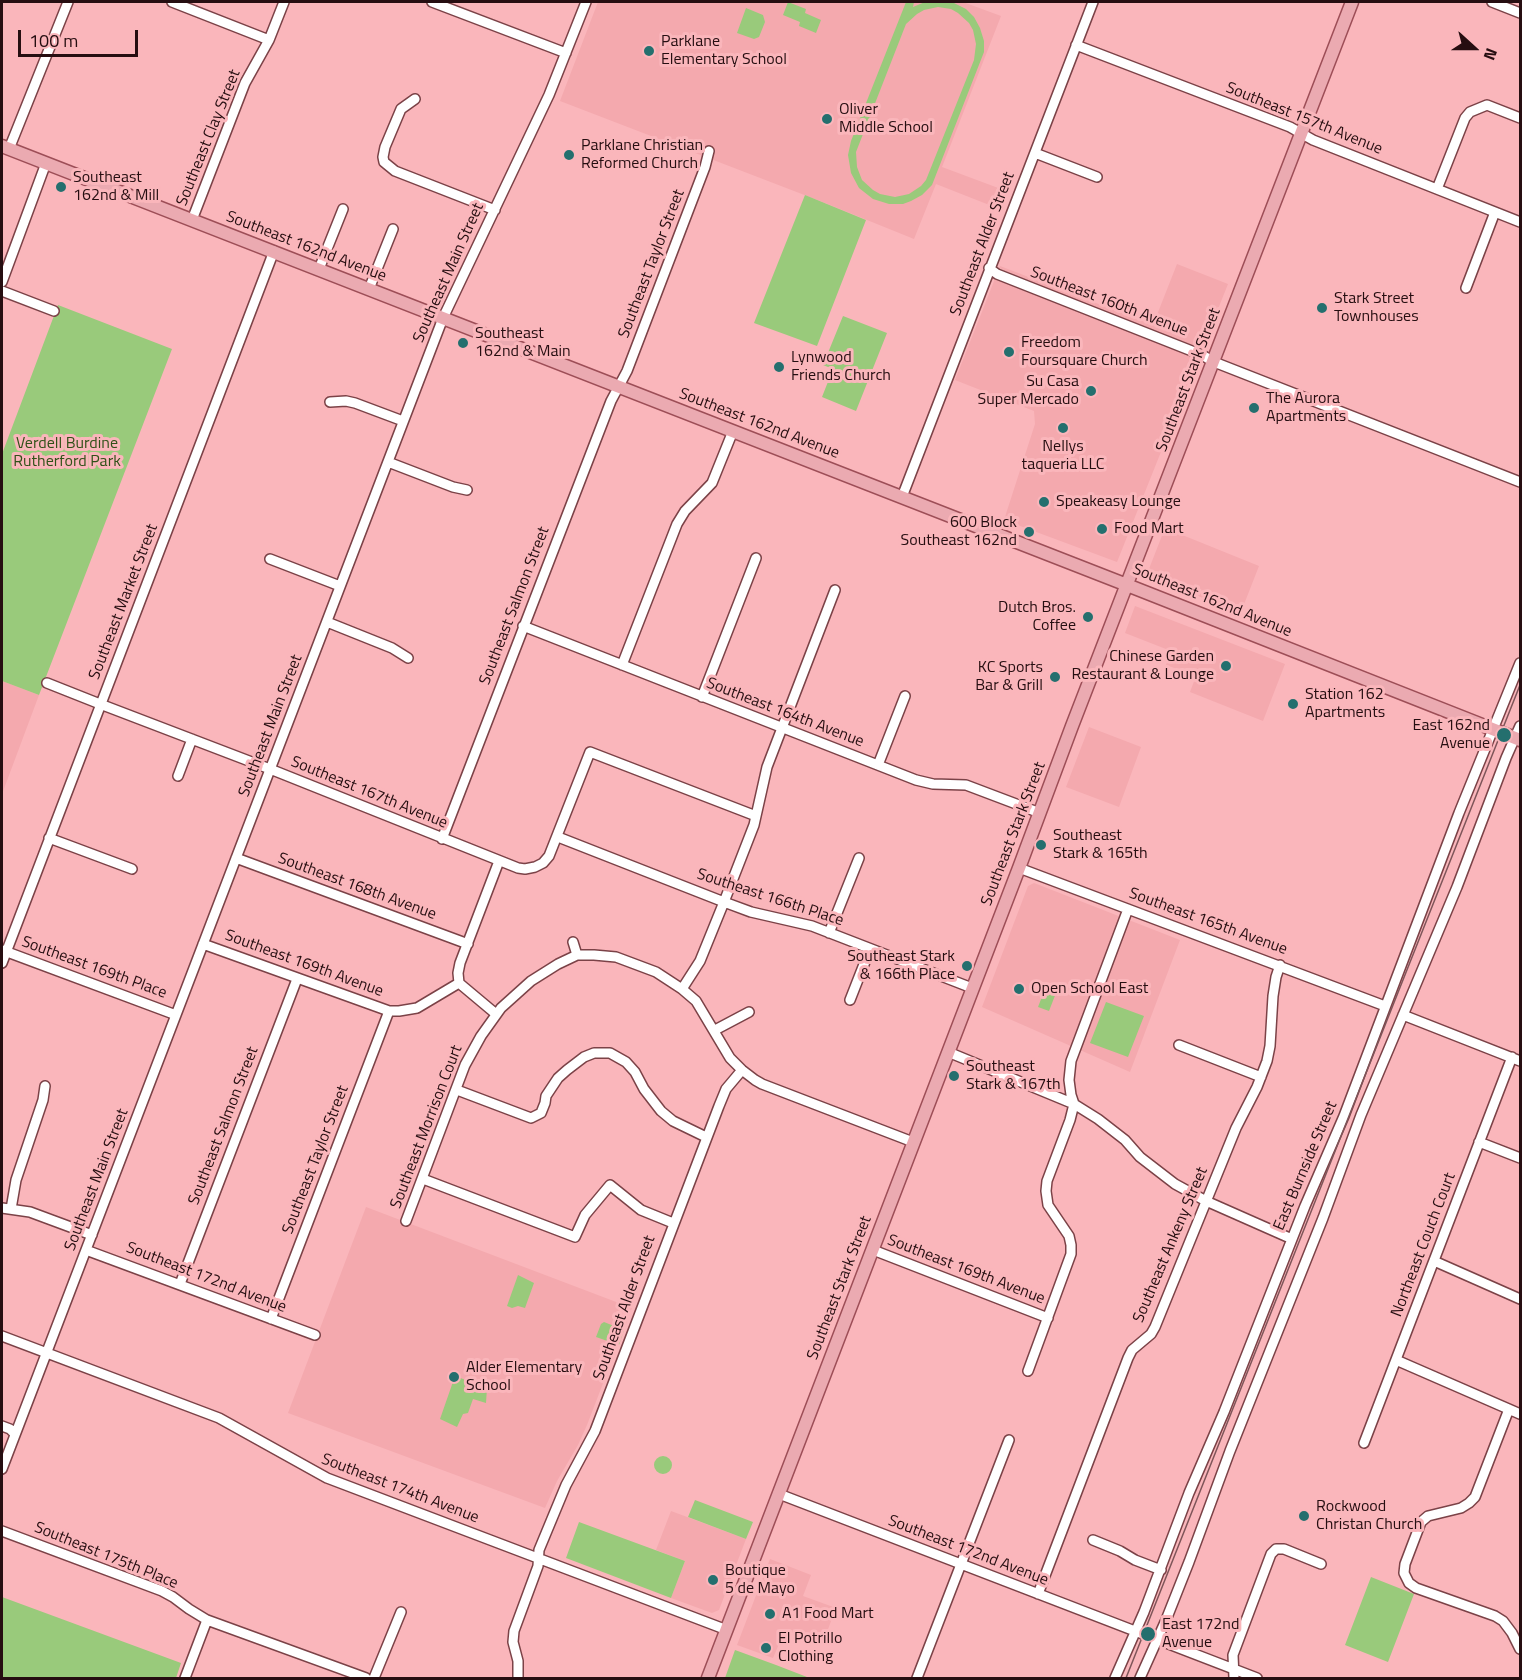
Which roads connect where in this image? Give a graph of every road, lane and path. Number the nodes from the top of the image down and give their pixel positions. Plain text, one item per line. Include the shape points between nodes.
1 (68, 2) edge
2 (172, 2) edge
3 (284, 2) edge
4 (432, 2) edge
5 (586, 2) edge
6 (1093, 2) edge
7 (1353, 2) edge
8 (1492, 2) edge
9 (1521, 13) edge
10 (269, 40) junction
11 (1076, 45) junction
12 (566, 53) junction
13 (415, 99) dead end
14 (1521, 118) edge
15 (1302, 133) junction
16 (5, 148) edge
17 (709, 151) dead end
18 (1035, 153) junction
19 (46, 164) junction
20 (1097, 177) dead end
21 (1437, 189) junction
22 (343, 209) dead end
23 (495, 210) junction
24 (1495, 212) junction
25 (192, 220) junction
26 (1521, 222) edge
27 (393, 229) dead end
28 (274, 251) junction
29 (989, 268) junction
30 (319, 269) junction
31 (2, 282) edge
32 (1466, 288) dead end
33 (369, 289) junction
34 (2, 291) edge
35 (54, 311) dead end
36 (443, 318) junction
37 (1214, 362) junction
38 (619, 386) junction
39 (330, 402) dead end
40 (403, 422) junction
41 (733, 431) junction
42 (388, 462) junction
43 (1521, 482) edge
44 (467, 489) dead end
45 (902, 497) junction
46 (756, 558) dead end
47 (270, 559) dead end
48 (1127, 585) junction
49 (340, 586) junction
50 (835, 590) dead end
51 (327, 622) junction
52 (523, 626) junction
53 (408, 658) dead end
54 (1521, 663) edge
55 (622, 665) junction
56 (47, 683) dead end
57 (905, 696) dead end
58 (702, 697) junction
59 (100, 704) junction
60 (1521, 726) edge
61 (782, 728) junction
62 (1508, 736) edge
63 (192, 739) junction
64 (878, 765) junction
65 (270, 769) junction
66 (178, 776) dead end
67 (1040, 813) junction
68 (756, 816) junction
69 (558, 837) junction
70 (49, 838) junction
71 (442, 838) junction
72 (236, 858) junction
73 (859, 858) dead end
74 (499, 861) junction
75 (1019, 868) junction
76 (132, 869) dead end
77 (724, 902) junction
78 (1128, 909) junction
79 (829, 933) junction
80 (573, 942) dead end
81 (203, 944) junction
82 (468, 944) junction
83 (870, 949) junction
84 (4, 950) edge
85 (577, 955) junction
86 (2, 963) edge
87 (1280, 965) junction
88 (297, 979) junction
89 (459, 983) junction
90 (972, 988) junction
91 (682, 989) junction
92 (850, 1000) dead end
93 (1385, 1006) junction
94 (390, 1011) junction
95 (749, 1012) dead end
96 (496, 1014) junction
97 (176, 1015) junction
98 (1403, 1015) junction
99 (715, 1030) junction
100 (1179, 1045) dead end
101 (948, 1052) junction
102 (1516, 1059) edge
103 (742, 1070) junction
104 (1261, 1077) junction
105 (45, 1086) dead end
106 (457, 1090) junction
107 (1074, 1104) junction
108 (706, 1137) junction
109 (913, 1142) junction
110 (1479, 1142) junction
111 (1521, 1158) edge
112 (423, 1179) junction
113 (1206, 1201) junction
114 (6, 1208) edge
115 (406, 1221) dead end
116 (673, 1223) junction
117 (92, 1235) junction
118 (1292, 1239) junction
119 (86, 1250) junction
120 (873, 1250) junction
121 (1434, 1261) junction
122 (180, 1284) junction
123 (1521, 1299) edge
124 (1048, 1318) junction
125 (271, 1319) junction
126 (315, 1335) dead end
127 (2, 1336) edge
128 (46, 1353) junction
129 (1396, 1360) junction
130 (1028, 1371) dead end
131 (1509, 1409) junction
132 (1521, 1414) edge
133 (2, 1426) edge
134 (15, 1434) junction
135 (1009, 1440) dead end
136 (1364, 1443) dead end
137 (2, 1469) edge
138 (779, 1494) junction
139 (2, 1531) edge
140 (1094, 1540) dead end
141 (538, 1558) junction
142 (961, 1564) junction
143 (1321, 1564) dead end
144 (1161, 1570) junction
145 (1038, 1594) junction
146 (401, 1611) dead end
147 (207, 1620) junction
148 (727, 1630) junction
149 (1516, 1631) edge
150 (1135, 1632) junction
151 (1156, 1640) junction
152 (1521, 1649) edge
153 (1234, 1674) edge
154 (185, 1678) edge
155 (366, 1678) edge
156 (374, 1678) edge
157 (518, 1678) edge
158 (708, 1678) edge
159 (917, 1678) edge
160 (1115, 1678) edge
161 (1140, 1678) edge
162 (1257, 1678) edge

1 - 16 street
2 - 10 street
3 - 10 street, Southeast Clay Street
4 - 12 street
5 - 12 street, Southeast Main Street
6 - 11 street, Southeast Alder Street
7 - 15 main road, Southeast Stark Street
8 - 9 street
10 - 25 street, Southeast Clay Street via 245,83
11 - 15 street, Southeast 157th Avenue
11 - 18 street, Southeast Alder Street
12 - 23 street, Southeast Main Street
13 - 23 street via 401,109 385,147 384,162 395,171
14 - 21 street via 1487,105 1470,112
15 - 21 street, Southeast 157th Avenue
15 - 37 main road, Southeast Stark Street
16 - 19 main road, Southeast 162nd Avenue
17 - 38 street, Southeast Taylor Street
18 - 20 street
18 - 29 street, Southeast Alder Street
19 - 25 main road, Southeast 162nd Avenue
19 - 31 street
21 - 24 street, Southeast 157th Avenue
22 - 30 street
23 - 36 street, Southeast Main Street
24 - 26 street, Southeast 157th Avenue
24 - 32 street
25 - 28 main road, Southeast 162nd Avenue
27 - 33 street
28 - 30 main road, Southeast 162nd Avenue
28 - 59 street, Southeast Market Street
29 - 37 street, Southeast 160th Avenue
29 - 45 street, Southeast Alder Street
30 - 33 main road, Southeast 162nd Avenue
33 - 36 main road, Southeast 162nd Avenue
34 - 35 street
36 - 38 main road, Southeast 162nd Avenue
36 - 40 street, Southeast Main Street
37 - 43 street, Southeast 160th Avenue
37 - 48 main road, Southeast Stark Street
38 - 41 main road, Southeast 162nd Avenue
38 - 52 street, Southeast Salmon Street
39 - 40 street via 355,403
40 - 42 street, Southeast Main Street
41 - 45 main road, Southeast 162nd Avenue
41 - 55 street via 712,483 677,524
42 - 44 street
42 - 49 street, Southeast Main Street
45 - 48 main road, Southeast 162nd Avenue
46 - 58 street
47 - 49 street
48 - 62 main road, Southeast 162nd Avenue
48 - 67 main road, Southeast Stark Street
49 - 51 street, Southeast Main Street
50 - 61 street
51 - 53 street
51 - 65 street, Southeast Main Street
52 - 55 street, Southeast 164th Avenue
52 - 71 street, Southeast Salmon Street
54 - 62 street, East Burnside Street
55 - 58 street, Southeast 164th Avenue
56 - 59 street, Southeast 167th Avenue
57 - 64 street
58 - 61 street, Southeast 164th Avenue
59 - 63 street, Southeast 167th Avenue
59 - 70 street, Southeast Market Street
60 - 62 street, East Burnside Street
61 - 64 street, Southeast 164th Avenue
61 - 68 street via 764,778
62 - 93 street, East Burnside Street via 1459,813
62 - 98 street, East Burnside Street via 1506,758
63 - 65 street, Southeast 167th Avenue
63 - 66 street
64 - 67 street, Southeast 164th Avenue via 925,783 966,785
65 - 71 street, Southeast 167th Avenue
65 - 72 street, Southeast Main Street
67 - 75 main road, Southeast Stark Street
68 - 69 street via 590,752
68 - 77 street
69 - 74 street, Southeast 167th Avenue via 549,856 536,867 525,869
69 - 77 street, Southeast 166th Place
70 - 76 street
70 - 84 street, Southeast Market Street
71 - 74 street, Southeast 167th Avenue
72 - 81 street, Southeast Main Street
72 - 82 street, Southeast 168th Avenue
73 - 79 street
74 - 82 street
75 - 78 street, Southeast 165th Avenue
75 - 90 main road, Southeast Stark Street
77 - 79 street, Southeast 166th Place
77 - 91 street via 700,961
78 - 87 street, Southeast 165th Avenue
78 - 107 street via 1071,1060 1069,1080
79 - 83 street, Southeast 166th Place
80 - 85 street
81 - 88 street, Southeast 169th Avenue
81 - 97 street, Southeast Main Street
82 - 89 street
83 - 90 street, Southeast 166th Place
83 - 92 street
84 - 86 street, Southeast Market Street
84 - 97 street, Southeast 169th Place
85 - 91 street via 616,957 656,972
85 - 96 street via 531,981
87 - 93 street, Southeast 165th Avenue
87 - 104 street, Southeast Ankeny Street via 1274,986 1270,1046
88 - 94 street, Southeast 169th Avenue
88 - 122 street, Southeast Salmon Street
89 - 94 street, Southeast 169th Avenue via 417,1008
89 - 96 street
90 - 101 main road, Southeast Stark Street
91 - 99 street via 696,1001
93 - 118 street, East Burnside Street
94 - 125 street, Southeast Taylor Street
95 - 99 street
96 - 106 street, Southeast Morrison Court via 471,1051
97 - 117 street, Southeast Main Street
98 - 102 street
98 - 151 street, East Burnside Street
99 - 103 street
100 - 104 street
101 - 107 street
101 - 109 main road, Southeast Stark Street
102 - 110 street, Northeast Couch Court
103 - 108 street, Southeast Alder Street via 726,1089
103 - 109 street via 762,1084
104 - 113 street, Southeast Ankeny Street
105 - 114 street
106 - 108 street via 531,1118 541,1113 552,1086 567,1070 594,1053 610,1053 626,1062 651,1100 667,1116
106 - 112 street, Southeast Morrison Court
107 - 113 street via 1129,1137 1140,1157 1154,1169
107 - 124 street via 1047,1181 1048,1205 1067,1232 1071,1245
108 - 116 street, Southeast Alder Street
109 - 120 main road, Southeast Stark Street
110 - 111 street
110 - 121 street, Northeast Couch Court
112 - 115 street, Southeast Morrison Court
112 - 116 street via 575,1237 585,1215 610,1185 641,1210
113 - 118 street
113 - 145 street, Southeast Ankeny Street via 1155,1327 1131,1350
114 - 117 street via 45,1217
116 - 141 street, Southeast Alder Street via 595,1431 566,1485
117 - 119 street, Southeast Main Street
118 - 144 street, East Burnside Street
119 - 122 street, Southeast 172nd Avenue
119 - 128 street, Southeast Main Street
120 - 124 street, Southeast 169th Avenue
120 - 138 main road, Southeast Stark Street
121 - 123 street
121 - 129 street, Northeast Couch Court
122 - 125 street, Southeast 172nd Avenue
124 - 130 street
125 - 126 street, Southeast 172nd Avenue
127 - 128 street, Southeast 174th Avenue
128 - 134 street, Southeast Main Street
128 - 141 street, Southeast 174th Avenue via 219,1418 327,1478
129 - 131 street
129 - 136 street, Northeast Couch Court
131 - 132 street
131 - 149 street via 1474,1497 1461,1508 1428,1516 1421,1522 1404,1573 1416,1588 1495,1617
133 - 134 street
134 - 137 street, Southeast Main Street
135 - 142 street
138 - 142 street, Southeast 172nd Avenue
138 - 148 main road, Southeast Stark Street
139 - 147 street, Southeast 175th Place via 168,1594
140 - 144 street
141 - 148 street, Southeast 174th Avenue
141 - 157 street, Southeast Alder Street via 514,1632
142 - 145 street, Southeast 172nd Avenue
142 - 159 street
143 - 153 street via 1284,1549 1271,1554 1233,1655
144 - 150 street, East Burnside Street
145 - 150 street, Southeast 172nd Avenue
146 - 156 street
147 - 154 street
147 - 155 street, Southeast 175th Place
148 - 158 main road, Southeast Stark Street
149 - 152 street
150 - 151 street, Southeast 172nd Avenue
150 - 160 street, East Burnside Street
151 - 153 street, Southeast 172nd Avenue
151 - 161 street, East Burnside Street
153 - 162 street, Southeast 172nd Avenue

